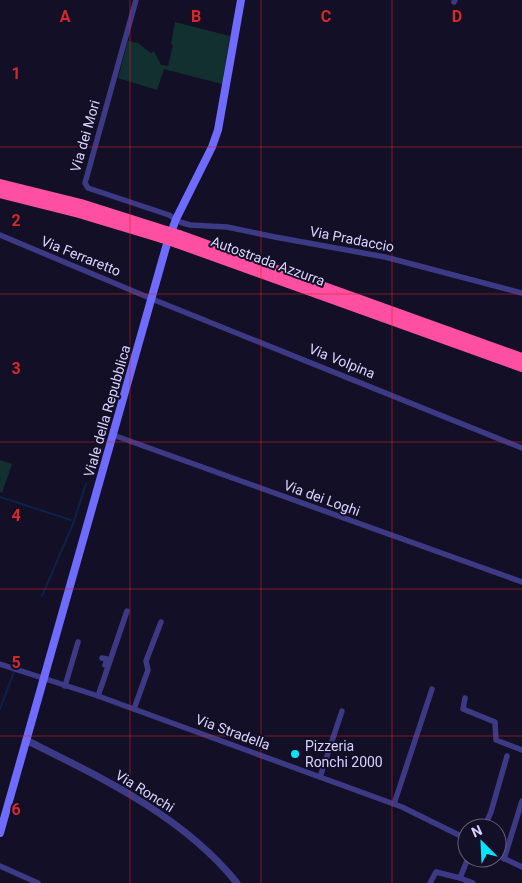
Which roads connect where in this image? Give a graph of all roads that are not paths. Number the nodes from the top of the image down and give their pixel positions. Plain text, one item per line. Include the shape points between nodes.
1 (136, 0) edge
2 (241, 0) edge
3 (0, 184) edge
4 (0, 193) edge
5 (176, 219) junction
6 (164, 234) junction
7 (0, 235) edge
8 (178, 239) junction
9 (522, 293) edge
10 (152, 299) junction
11 (522, 358) edge
12 (522, 367) edge
13 (114, 435) junction
14 (522, 448) edge
15 (522, 582) edge
16 (127, 611) dead end
17 (161, 622) dead end
18 (78, 642) dead end
19 (102, 658) dead end
20 (0, 664) edge
21 (44, 678) junction
22 (65, 686) junction
23 (432, 689) dead end
24 (97, 696) junction
25 (465, 698) dead end
26 (134, 709) junction
27 (342, 711) dead end
28 (26, 740) junction
29 (522, 750) edge
30 (507, 756) dead end
31 (320, 777) junction
32 (522, 801) edge
33 (394, 804) junction
34 (488, 818) edge
35 (0, 833) edge
36 (457, 834) edge
37 (507, 849) edge
38 (507, 860) edge
39 (0, 866) edge
40 (522, 867) edge
41 (464, 868) edge
42 (460, 878) junction
43 (38, 883) edge
44 (237, 883) edge
45 (430, 883) edge
46 (473, 883) edge

1 - 5 street, Via dei Mori via 85,183
2 - 5 main road, Viale della Repubblica via 218,130
3 - 6 highway, Autostrada Azzurra via 81,204
4 - 6 highway, Autostrada Azzurra
5 - 9 street, Via Pradaccio via 190,225 227,227 385,258
5 - 10 main road, Viale della Repubblica
6 - 8 highway, Autostrada Azzurra, bridge
7 - 10 street, Via Ferraretto
8 - 11 highway, Autostrada Azzurra
8 - 12 highway, Autostrada Azzurra
10 - 13 main road, Viale della Repubblica
10 - 14 street, Via Volpina
13 - 15 street, Via dei Loghi
13 - 21 main road, Viale della Repubblica
16 - 24 street
17 - 26 street via 146,661 148,670
18 - 22 street
19 - 24 street via 107,660
20 - 21 street, Via Stradella
21 - 22 street, Via Stradella
21 - 28 main road, Viale della Repubblica
22 - 24 street, Via Stradella
23 - 33 street
24 - 26 street, Via Stradella
25 - 29 street via 463,709 495,722 496,740
26 - 31 street, Via Stradella
27 - 31 street
28 - 35 main road, Viale della Repubblica
28 - 44 street, Via Ronchi via 86,769 169,819
30 - 34 street
31 - 33 street, Via Stradella
32 - 37 street
33 - 36 street, Via Stradella
38 - 40 street
39 - 43 street
41 - 42 street
42 - 45 street via 436,872
42 - 46 street

